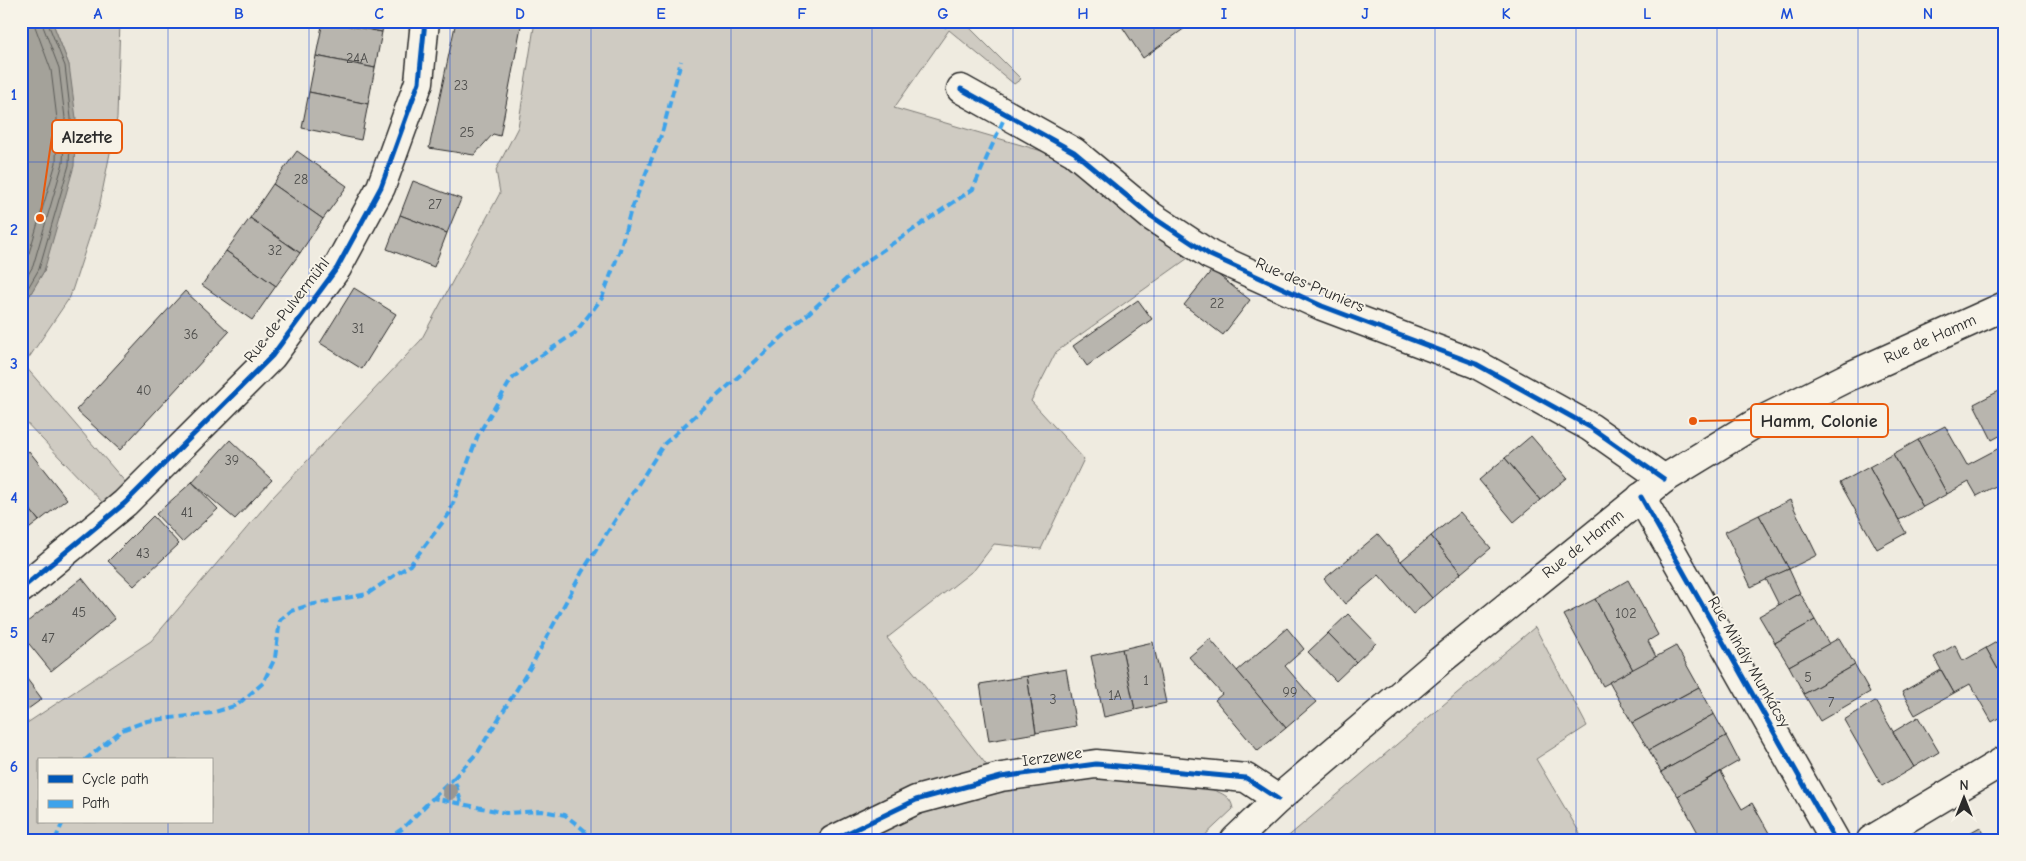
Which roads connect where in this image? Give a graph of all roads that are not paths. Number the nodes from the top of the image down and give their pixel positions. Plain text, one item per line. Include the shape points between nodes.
1 (425, 21) edge
2 (961, 89) dead end
3 (2005, 306) edge
4 (1664, 479) junction
5 (1641, 497) junction
6 (21, 589) edge
7 (2005, 760) edge
8 (1278, 799) junction
9 (833, 840) edge
10 (1235, 840) edge
11 (1835, 840) edge
12 (1871, 840) edge

1 - 6 street, Rue de Pulvermühl via 419,82 381,186 337,268 265,363 125,503
2 - 4 street, Rue des Pruniers via 1074,152 1151,216 1210,255 1322,306 1476,364 1590,427
3 - 4 street, Rue de Hamm via 1850,376 1765,419
4 - 5 street, Rue de Hamm
5 - 8 street, Rue de Hamm
5 - 11 street, Rue Mihály Munkácsy
7 - 12 street
8 - 9 street, Ierzewee via 1246,778 1096,764 1001,777 916,800
8 - 10 street, Rue de Hamm

